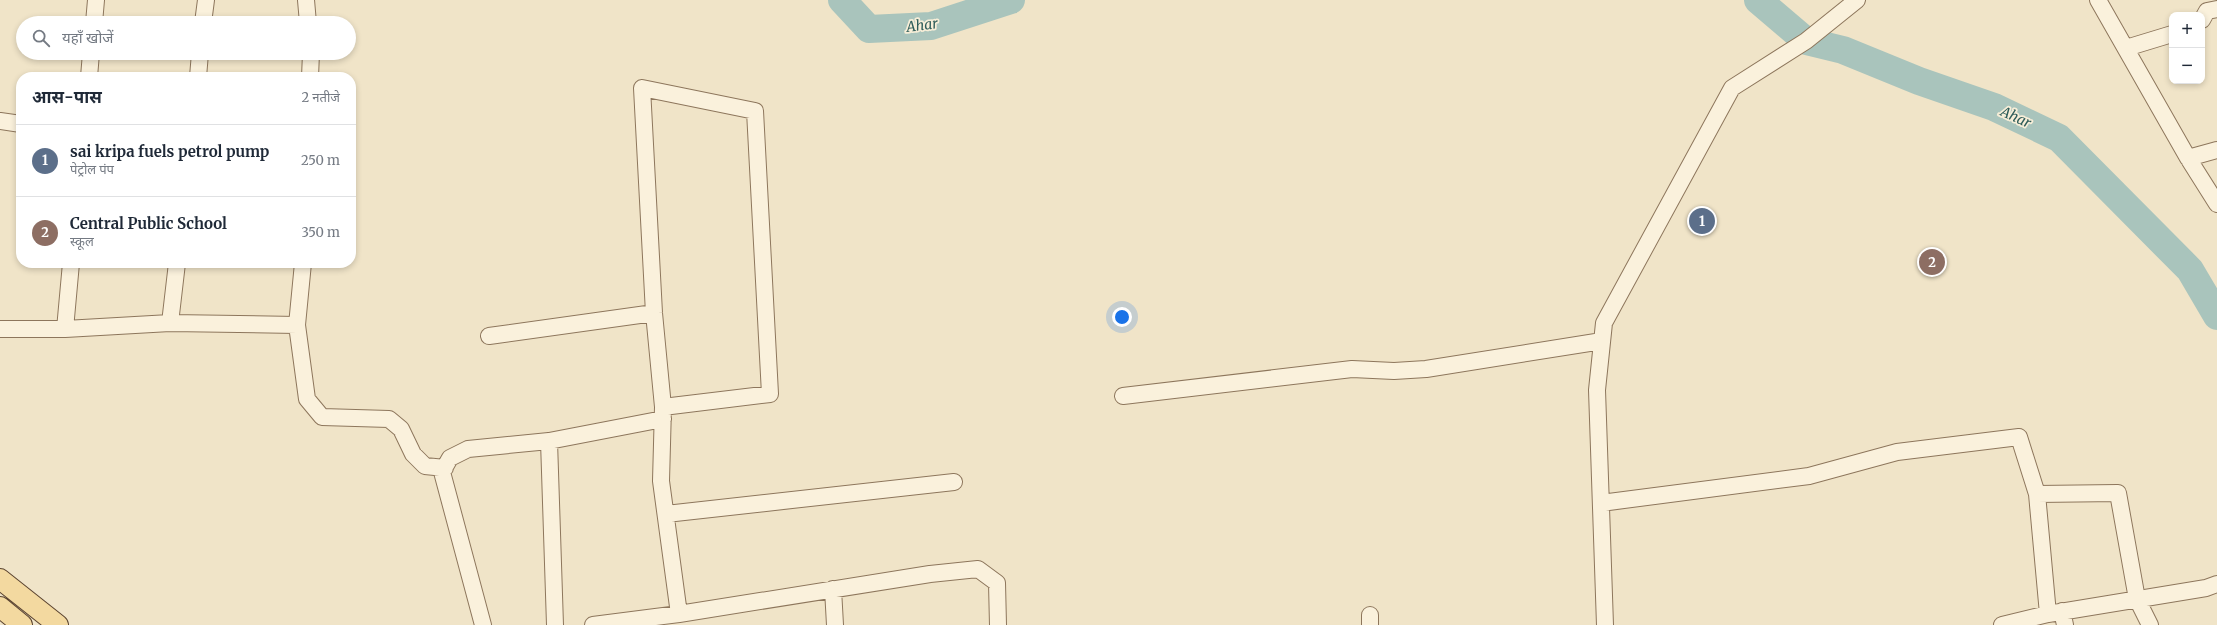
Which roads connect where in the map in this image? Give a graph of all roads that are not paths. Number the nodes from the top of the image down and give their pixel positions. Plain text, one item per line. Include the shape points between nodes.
1 (96, 0) edge
2 (206, 0) edge
3 (306, 0) edge
4 (1857, 0) edge
5 (2098, 0) edge
6 (2217, 9) edge
7 (2205, 15) edge
8 (95, 16) edge
9 (204, 16) edge
10 (307, 16) edge
11 (2169, 35) edge
12 (2126, 48) junction
13 (90, 60) edge
14 (199, 60) edge
15 (311, 60) edge
16 (89, 72) edge
17 (198, 72) edge
18 (310, 72) edge
19 (0, 121) edge
20 (16, 123) edge
21 (2217, 150) edge
22 (2188, 158) junction
23 (2217, 204) edge
24 (71, 268) edge
25 (176, 268) edge
26 (303, 268) edge
27 (654, 313) junction
28 (170, 323) junction
29 (297, 325) junction
30 (1, 328) dead end
31 (65, 329) junction
32 (490, 336) dead end
33 (1602, 341) junction
34 (1123, 396) dead end
35 (663, 413) junction
36 (549, 441) junction
37 (445, 468) junction
38 (954, 482) dead end
39 (2037, 494) junction
40 (1601, 503) junction
41 (666, 514) junction
42 (0, 579) edge
43 (2211, 586) edge
44 (833, 590) junction
45 (2137, 599) junction
46 (0, 607) edge
47 (679, 614) junction
48 (2058, 617) edge
49 (628, 623) edge
50 (22, 625) edge
51 (58, 625) edge
52 (483, 625) edge
53 (555, 625) edge
54 (593, 625) edge
55 (835, 625) edge
56 (998, 625) edge
57 (1605, 625) edge
58 (2002, 625) edge
59 (2150, 625) edge

1 - 8 street
2 - 9 street
3 - 10 street
4 - 33 street via 1806,41 1732,88 1604,323
5 - 12 street
6 - 7 street via 2207,11
11 - 12 street
12 - 22 street
13 - 16 street
14 - 17 street
15 - 18 street
19 - 20 street
21 - 22 street
22 - 23 street
24 - 31 street
25 - 28 street
26 - 29 street
27 - 32 street
27 - 35 street
27 - 35 street via 642,88 755,111 770,394
28 - 29 street
28 - 31 street
29 - 37 street via 307,400 322,417 389,419 401,429 413,454 426,466
30 - 31 street
33 - 34 street via 1426,369 1352,369
33 - 40 street via 1597,390
35 - 36 street
35 - 41 street via 661,481
36 - 37 street via 468,449 450,458
36 - 53 street
37 - 52 street via 442,472
38 - 41 street
39 - 40 street via 2019,437 1898,452 1809,476
39 - 45 street via 2118,493
39 - 48 street
40 - 57 street
41 - 47 street
42 - 51 main road
43 - 45 street
44 - 47 street
44 - 55 street
44 - 56 street via 978,569 997,583
45 - 48 street
45 - 59 street
46 - 50 main road
47 - 49 street
48 - 58 street
49 - 54 street

